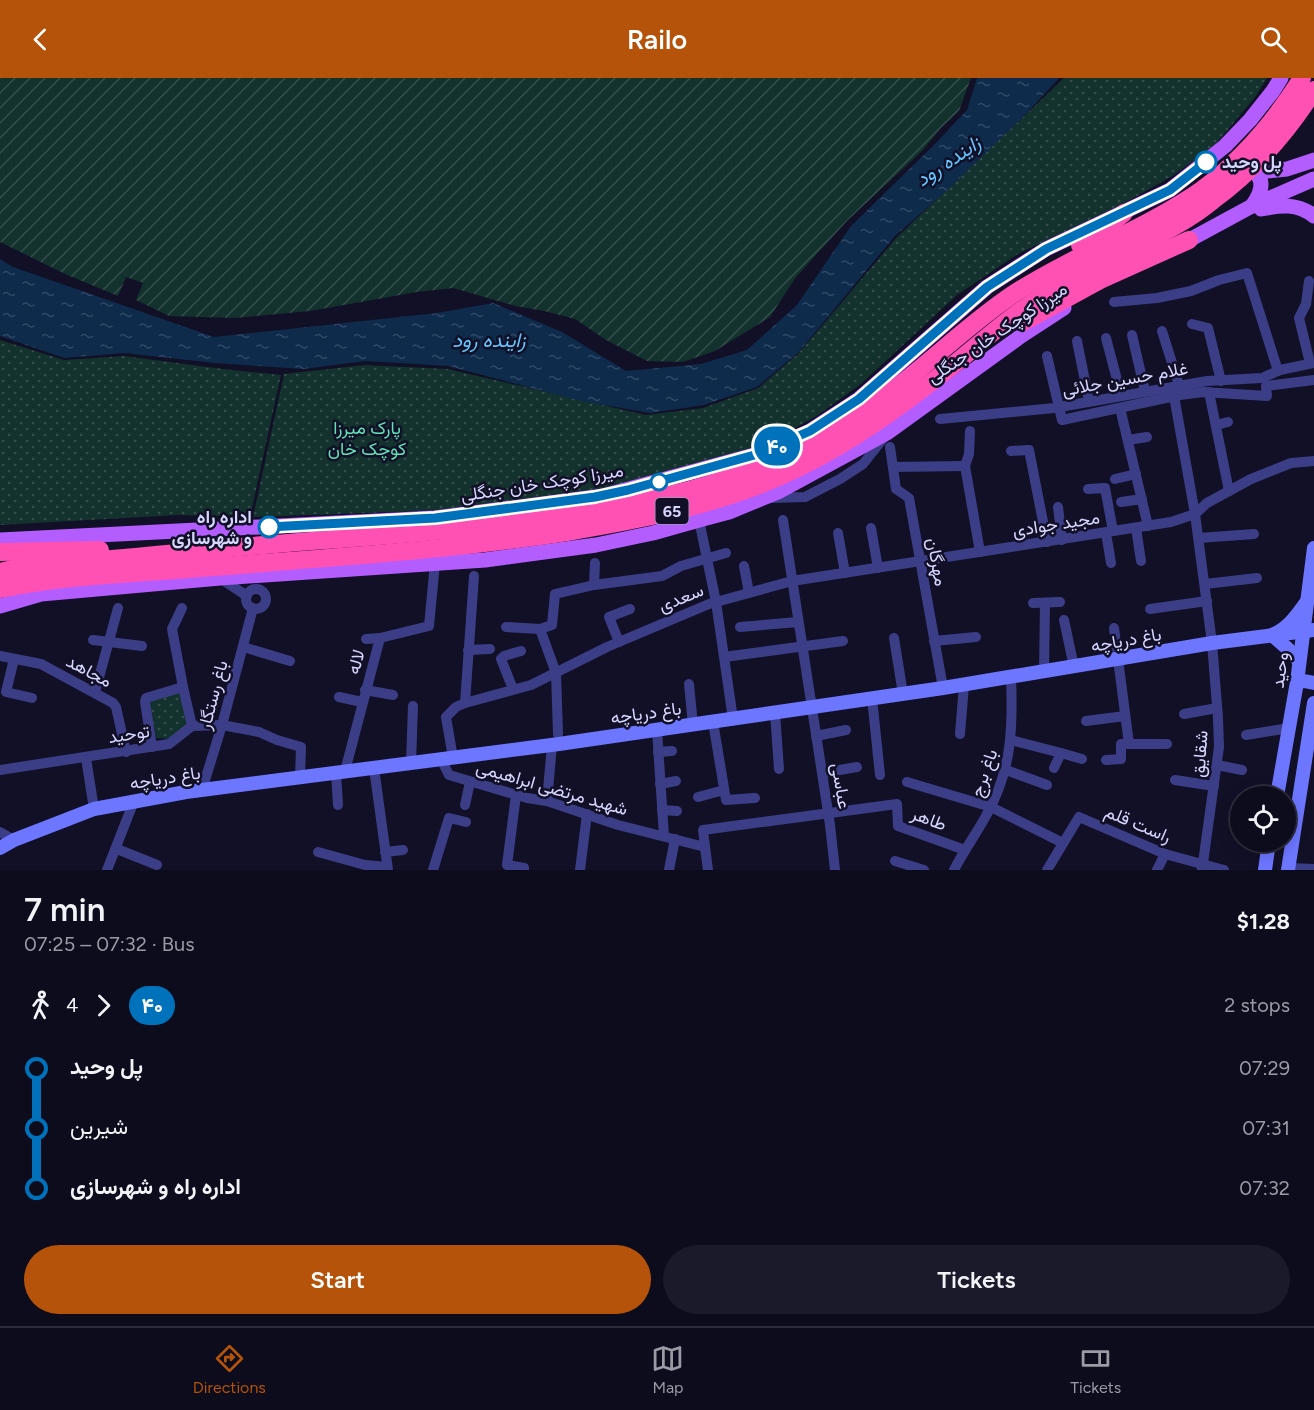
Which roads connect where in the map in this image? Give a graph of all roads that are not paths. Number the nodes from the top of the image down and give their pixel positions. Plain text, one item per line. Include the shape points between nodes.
1 (1281, 78) edge
2 (1302, 78) edge
3 (1309, 78) edge
4 (1314, 84) edge
5 (1314, 90) edge
6 (1225, 146) junction
7 (1314, 160) edge
8 (1258, 172) junction
9 (1314, 179) edge
10 (1207, 195) junction
11 (1246, 209) junction
12 (1124, 213) junction
13 (1314, 216) edge
14 (1189, 240) junction
15 (1309, 281) dead end
16 (1114, 302) dead end
17 (1192, 324) dead end
18 (1162, 331) dead end
19 (1132, 335) dead end
20 (1106, 338) dead end
21 (986, 339) junction
22 (1077, 342) dead end
23 (1047, 356) dead end
24 (926, 363) junction
25 (1312, 363) edge
26 (1278, 371) junction
27 (1251, 379) junction
28 (1314, 380) edge
29 (1221, 381) junction
30 (1145, 391) junction
31 (1177, 391) junction
32 (1209, 392) junction
33 (1121, 395) junction
34 (1252, 395) junction
35 (1086, 402) junction
36 (1060, 407) junction
37 (1120, 408) junction
38 (1085, 415) junction
39 (939, 419) dead end
40 (1228, 422) dead end
41 (1216, 425) junction
42 (970, 431) dead end
43 (1148, 437) dead end
44 (889, 440) junction
45 (1128, 440) junction
46 (1011, 452) dead end
47 (1314, 461) edge
48 (965, 466) junction
49 (893, 467) junction
50 (1136, 474) junction
51 (1115, 479) dead end
52 (1088, 489) dead end
53 (1229, 490) junction
54 (1142, 500) junction
55 (1121, 502) dead end
56 (1059, 507) dead end
57 (1195, 514) junction
58 (699, 520) junction
59 (783, 520) dead end
60 (1148, 526) junction
61 (871, 528) dead end
62 (1136, 528) junction
63 (1110, 532) junction
64 (838, 533) dead end
65 (1254, 534) dead end
66 (1198, 538) junction
67 (0, 540) edge
68 (1062, 540) junction
69 (1047, 542) junction
70 (245, 546) junction
71 (1314, 548) edge
72 (0, 552) edge
73 (980, 552) junction
74 (726, 554) dead end
75 (706, 558) junction
76 (1141, 561) dead end
77 (921, 562) junction
78 (435, 563) junction
79 (595, 563) dead end
80 (1111, 563) dead end
81 (744, 566) dead end
82 (878, 568) junction
83 (0, 572) edge
84 (845, 573) junction
85 (272, 575) junction
86 (474, 576) dead end
87 (220, 578) junction
88 (1257, 578) dead end
89 (50, 581) junction
90 (792, 581) junction
91 (1204, 584) junction
92 (594, 585) junction
93 (0, 589) edge
94 (260, 590) junction
95 (749, 593) junction
96 (247, 596) junction
97 (1311, 597) edge
98 (0, 599) edge
99 (1207, 601) junction
100 (716, 602) junction
101 (1060, 602) dead end
102 (1033, 603) dead end
103 (1045, 603) junction
104 (0, 606) edge
105 (118, 608) dead end
106 (182, 608) dead end
107 (253, 608) junction
108 (630, 609) dead end
109 (1150, 609) dead end
110 (1064, 620) dead end
111 (798, 622) junction
112 (506, 627) dead end
113 (740, 627) dead end
114 (1114, 628) dead end
115 (540, 629) junction
116 (1309, 631) edge
117 (1272, 635) junction
118 (976, 637) dead end
119 (380, 638) junction
120 (894, 638) dead end
121 (366, 639) dead end
122 (93, 640) dead end
123 (108, 641) junction
124 (843, 641) dead end
125 (934, 641) junction
126 (619, 642) junction
127 (1212, 643) junction
128 (142, 646) dead end
129 (802, 646) junction
130 (243, 647) junction
131 (490, 649) dead end
132 (468, 650) junction
133 (521, 651) dead end
134 (0, 656) edge
135 (724, 657) junction
136 (14, 659) junction
137 (1118, 660) junction
138 (290, 661) dead end
139 (1299, 661) junction
140 (1074, 667) junction
141 (1044, 672) junction
142 (556, 673) junction
143 (1011, 677) junction
144 (1297, 682) junction
145 (1314, 683) edge
146 (689, 684) dead end
147 (964, 685) junction
148 (183, 687) junction
149 (943, 688) junction
150 (513, 689) junction
151 (365, 690) junction
152 (3, 692) edge
153 (95, 692) junction
154 (903, 694) junction
155 (393, 695) dead end
156 (339, 697) dead end
157 (32, 698) dead end
158 (872, 698) junction
159 (362, 702) junction
160 (465, 703) junction
161 (1314, 703) edge
162 (413, 706) dead end
163 (811, 707) junction
164 (1217, 708) junction
165 (775, 713) junction
166 (1184, 714) dead end
167 (1125, 716) junction
168 (733, 719) junction
169 (1086, 720) dead end
170 (713, 722) junction
171 (222, 725) junction
172 (693, 725) junction
173 (192, 726) junction
174 (1289, 728) junction
175 (657, 730) junction
176 (846, 730) dead end
177 (960, 734) dead end
178 (1246, 735) dead end
179 (816, 736) junction
180 (555, 740) junction
181 (1011, 740) junction
182 (1129, 744) junction
183 (1167, 744) dead end
184 (1311, 744) edge
185 (152, 747) junction
186 (672, 751) dead end
187 (126, 752) junction
188 (658, 752) junction
189 (1062, 753) junction
190 (86, 758) junction
191 (447, 759) junction
192 (1082, 759) dead end
193 (1106, 760) dead end
194 (411, 763) junction
195 (1217, 765) junction
196 (857, 767) dead end
197 (374, 768) junction
198 (1054, 768) dead end
199 (779, 769) dead end
200 (0, 770) edge
201 (1006, 770) junction
202 (1242, 770) dead end
203 (341, 772) junction
204 (822, 773) junction
205 (880, 775) dead end
206 (300, 777) junction
207 (1175, 780) dead end
208 (470, 782) junction
209 (676, 782) dead end
210 (908, 782) dead end
211 (660, 784) junction
212 (1047, 785) dead end
213 (1214, 786) junction
214 (1279, 786) edge
215 (724, 789) junction
216 (202, 790) junction
217 (516, 795) junction
218 (698, 797) dead end
219 (755, 798) dead end
220 (134, 801) junction
221 (547, 801) junction
222 (338, 805) dead end
223 (465, 805) dead end
224 (991, 807) junction
225 (94, 808) junction
226 (662, 810) junction
227 (676, 811) dead end
228 (587, 814) junction
229 (829, 814) junction
230 (466, 822) dead end
231 (0, 832) edge
232 (669, 837) junction
233 (14, 840) junction
234 (1063, 843) junction
235 (705, 847) junction
236 (0, 848) edge
237 (117, 849) junction
238 (403, 850) dead end
239 (965, 850) junction
240 (318, 852) dead end
241 (385, 852) junction
242 (1268, 852) edge
243 (1165, 854) junction
244 (895, 861) dead end
245 (1288, 864) edge
246 (157, 865) dead end
247 (365, 867) edge
248 (388, 868) edge
249 (1203, 868) edge
250 (1314, 868) edge
251 (107, 870) edge
252 (433, 870) edge
253 (524, 870) edge
254 (580, 870) edge
255 (669, 870) edge
256 (708, 870) edge
257 (836, 870) edge
258 (924, 870) edge
259 (954, 870) edge
260 (1047, 870) edge
261 (1157, 870) edge
262 (1224, 870) edge
263 (1265, 870) edge

1 - 6 main road, میرزا کوچک خان جنگلی
2 - 10 highway, 65, bridge via 1275,118
3 - 4 street
5 - 10 highway, 65, bridge via 1258,162
6 - 8 main road
6 - 12 main road, میرزا کوچک خان جنگلی via 1170,190
7 - 8 main road via 1287,170
8 - 11 main road via 1261,189
9 - 11 main road
10 - 21 highway, 65 via 1197,213 1048,292
10 - 24 highway, 65 via 1170,210 1038,279 971,324
11 - 13 main road via 1291,206
11 - 14 main road, میرزا کوچک خان جنگلی
12 - 24 highway via 1091,239 991,297 943,340
12 - 67 main road, میرزا کوچک خان جنگلی via 1046,249 987,287 859,399 810,431 758,454 603,496 435,518
14 - 21 highway via 1100,280
14 - 44 main road, میرزا کوچک خان جنگلی via 1062,309 1021,336
15 - 25 street via 1306,304 1299,318
16 - 26 street via 1191,291 1247,273
17 - 29 street via 1208,328
18 - 31 street
19 - 30 street
20 - 33 street
21 - 89 highway, 65 via 904,404 830,450 796,469 721,499 573,531 457,546
22 - 35 street
23 - 36 street
24 - 70 highway, 65 via 859,415 788,455 675,494 521,523
25 - 26 street, غلام حسین جلائی
26 - 27 street, غلام حسین جلائی
27 - 29 street, غلام حسین جلائی
27 - 34 street
28 - 34 street via 1266,386 1267,396
29 - 31 street, غلام حسین جلائی via 1207,381
30 - 31 street, غلام حسین جلائی
30 - 33 street, غلام حسین جلائی
31 - 32 street
31 - 37 street
31 - 57 street
32 - 34 street
32 - 41 street
33 - 35 street, غلام حسین جلائی
35 - 36 street, غلام حسین جلائی
35 - 38 street
36 - 38 street via 1062,420
36 - 39 street, غلام حسین جلائی
37 - 38 street
37 - 45 street
40 - 41 street
41 - 53 street
42 - 48 street
43 - 45 street
44 - 49 street, مهرگان
44 - 58 main road, میرزا کوچک خان جنگلی via 762,499
45 - 50 street
46 - 69 street via 1029,450
47 - 53 street, مجید جوادی via 1291,463
48 - 49 street
48 - 73 street
49 - 77 street, مهرگان via 896,489 909,498
50 - 51 street
50 - 54 street
52 - 63 street via 1105,488
53 - 57 street, مجید جوادی
54 - 55 street
54 - 60 street
56 - 68 street
57 - 60 street, مجید جوادی
57 - 66 street
58 - 75 street
58 - 78 main road, میرزا کوچک خان جنگلی via 596,545
59 - 90 street, عباسی
60 - 62 street, مجید جوادی
61 - 82 street
62 - 63 street, مجید جوادی
62 - 76 street
63 - 68 street, مجید جوادی
63 - 80 street
64 - 84 street
65 - 66 street
66 - 91 street
68 - 69 street, مجید جوادی
69 - 73 street, مجید جوادی
70 - 72 highway
70 - 83 highway, 65
71 - 97 street, وحید
73 - 77 street, مجید جوادی
74 - 75 street
75 - 92 street via 662,576
75 - 100 street
77 - 82 street, سعدی
77 - 125 street, مهرگان
78 - 85 main road, میرزا کوچک خان جنگلی
78 - 119 street, لاله via 429,626
79 - 92 street
81 - 95 street
82 - 84 street, سعدی
84 - 90 street, سعدی
85 - 87 main road, میرزا کوچک خان جنگلی
85 - 94 street, باغ رستگار
86 - 132 street
87 - 96 street
87 - 104 main road, میرزا کوچک خان جنگلی via 41,594
88 - 91 street
89 - 93 highway, 65
89 - 98 highway
90 - 95 street, سعدی
90 - 111 street, عباسی
91 - 99 street
92 - 115 street via 555,594 552,625
94 - 96 street, باغ رستگار
94 - 107 street, باغ رستگار via 266,598 264,604
95 - 100 street, سعدی
96 - 107 street via 248,605
97 - 116 street, وحید
97 - 117 street via 1292,622
99 - 109 street
99 - 127 street
100 - 126 street, سعدی
100 - 135 street
101 - 103 street
102 - 103 street
103 - 141 street
105 - 123 street
106 - 148 street via 172,629
107 - 130 street, باغ رستگار
108 - 126 street via 609,617
110 - 140 street
111 - 113 street
111 - 129 street, عباسی
112 - 115 street
114 - 137 street
115 - 142 street
116 - 117 street, باغ دریاچه
116 - 139 street, وحید
117 - 127 street, باغ دریاچه
117 - 139 street
118 - 125 street
119 - 121 street
119 - 151 street, لاله
120 - 154 street
122 - 123 street
123 - 128 street
123 - 153 street
124 - 129 street
125 - 149 street, مهرگان
126 - 142 street, سعدی
127 - 137 street, باغ دریاچه
127 - 164 street, شقایق
129 - 135 street
129 - 163 street, عباسی
130 - 138 street
130 - 171 street, باغ رستگار
131 - 132 street
132 - 160 street
133 - 150 street via 501,657
134 - 136 street, مجاهد
135 - 168 street
136 - 152 street
136 - 153 street, مجاهد via 41,664
137 - 140 street, باغ دریاچه
137 - 167 street
139 - 144 street, وحید
140 - 141 street, باغ دریاچه
141 - 143 street, باغ دریاچه
142 - 150 street, سعدی
142 - 180 street
143 - 147 street, باغ دریاچه
143 - 181 street, باغ برج
144 - 145 street
144 - 174 street, وحید
146 - 172 street
147 - 149 street, باغ دریاچه
147 - 177 street
148 - 173 street
148 - 185 street via 146,698
149 - 154 street, باغ دریاچه
150 - 160 street, سعدی
151 - 155 street
151 - 159 street, لاله
152 - 157 street
153 - 187 street, مجاهد via 116,707
154 - 158 street, باغ دریاچه
156 - 159 street
158 - 163 street, باغ دریاچه
158 - 205 street
159 - 203 street, لاله
160 - 191 street via 446,717
161 - 184 street
162 - 194 street
163 - 165 street, باغ دریاچه
163 - 179 street, عباسی
164 - 166 street
164 - 195 street, شقایق
165 - 168 street, باغ دریاچه
165 - 199 street
167 - 169 street
167 - 182 street
168 - 170 street, باغ دریاچه
170 - 172 street, باغ دریاچه
170 - 215 street
171 - 173 street
171 - 206 street via 259,732 301,747
171 - 216 street, باغ رستگار
172 - 175 street, باغ دریاچه
173 - 185 street, توحید via 169,744
174 - 178 street
174 - 214 street, وحید
175 - 180 street, باغ دریاچه
175 - 188 street
176 - 179 street
179 - 204 street, عباسی
180 - 191 street, باغ دریاچه
180 - 221 street
181 - 189 street
181 - 201 street, باغ برج
182 - 183 street
182 - 193 street via 1121,744 1121,759
184 - 245 street
185 - 187 street, توحید
186 - 188 street
187 - 190 street, توحید
188 - 211 street
189 - 192 street
189 - 198 street
190 - 200 street
190 - 225 street, توحید
191 - 194 street, باغ دریاچه
191 - 208 street, شهید مرتضی ابراهیمی via 449,775
194 - 197 street, باغ دریاچه
195 - 202 street
195 - 213 street, شقایق
196 - 204 street
197 - 203 street, باغ دریاچه
197 - 241 street
201 - 212 street
201 - 224 street, باغ برج
203 - 206 street, باغ دریاچه
203 - 222 street, لاله
204 - 229 street, عباسی
206 - 216 street, باغ دریاچه
207 - 213 street
208 - 217 street, شهید مرتضی ابراهیمی
208 - 223 street
209 - 211 street
210 - 224 street
211 - 226 street
213 - 249 street, شقایق
215 - 218 street
215 - 219 street via 726,800
216 - 220 street, باغ دریاچه
217 - 221 street, شهید مرتضی ابراهیمی
217 - 253 street via 507,865
220 - 225 street, باغ دریاچه
220 - 237 street
221 - 228 street, شهید مرتضی ابراهیمی
224 - 234 street
224 - 239 street, باغ برج
225 - 233 street, باغ دریاچه
226 - 227 street
226 - 232 street
228 - 232 street, شهید مرتضی ابراهیمی
228 - 254 street
229 - 235 street via 704,830
229 - 239 street, طاهر via 897,804 898,826
229 - 257 street, عباسی
230 - 252 street via 449,818
231 - 233 street
232 - 235 street, شهید مرتضی ابراهیمی
232 - 255 street
233 - 236 street, باغ دریاچه
234 - 243 street, راست قلم via 1079,817
234 - 260 street
235 - 256 street
237 - 246 street
237 - 251 street
238 - 241 street
239 - 259 street, باغ برج
240 - 247 street
241 - 248 street
242 - 263 street
243 - 249 street, راست قلم
243 - 261 street
244 - 258 street
245 - 250 street
247 - 248 street
249 - 262 street, راست قلم

